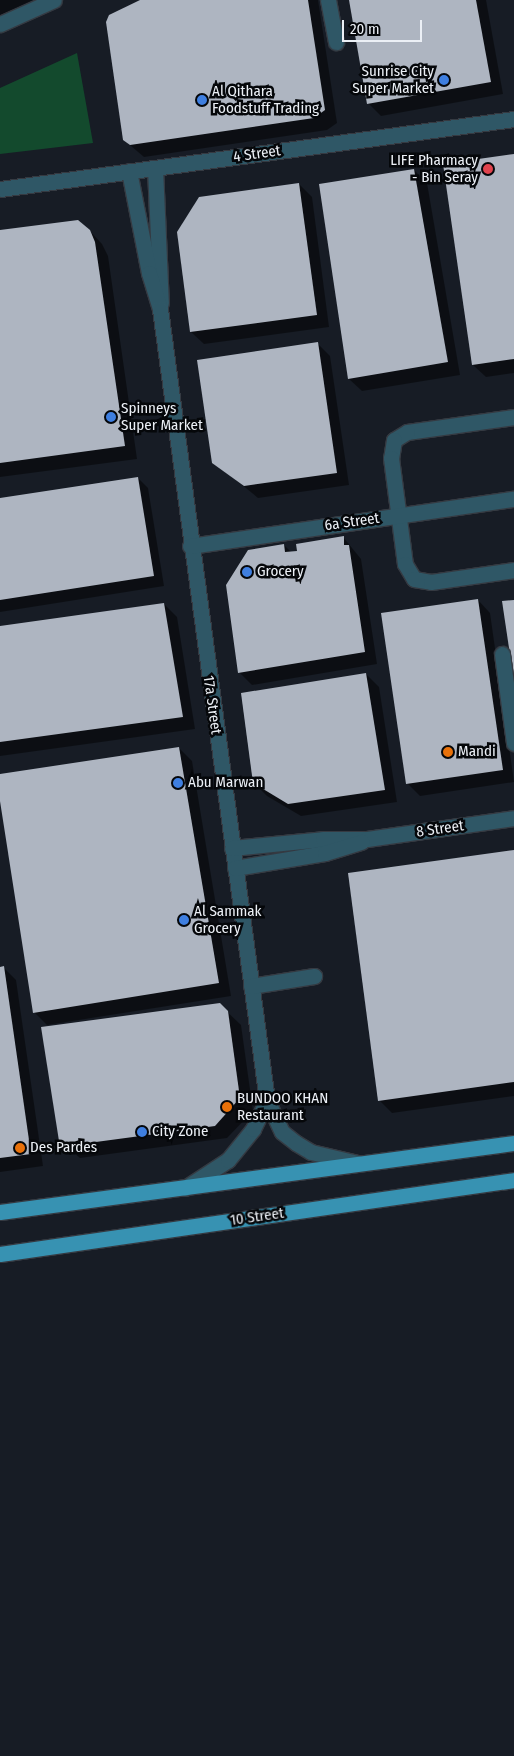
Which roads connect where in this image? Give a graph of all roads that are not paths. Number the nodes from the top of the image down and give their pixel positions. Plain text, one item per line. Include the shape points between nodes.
1 (54, 0) edge
2 (328, 0) edge
3 (0, 24) edge
4 (336, 42) dead end
5 (514, 119) edge
6 (155, 168) junction
7 (129, 171) junction
8 (0, 189) edge
9 (160, 309) junction
10 (514, 416) edge
11 (514, 499) edge
12 (399, 516) junction
13 (190, 546) junction
14 (514, 570) edge
15 (502, 654) dead end
16 (514, 743) edge
17 (514, 818) edge
18 (367, 839) junction
19 (232, 848) junction
20 (235, 868) junction
21 (314, 976) dead end
22 (252, 986) junction
23 (267, 1100) junction
24 (514, 1143) edge
25 (360, 1164) junction
26 (514, 1180) edge
27 (184, 1188) junction
28 (0, 1212) edge
29 (0, 1254) edge

1 - 3 street
2 - 4 street
5 - 6 street, 4 Street
6 - 7 street, 4 Street
6 - 9 street via 162,280
7 - 8 street, 4 Street
7 - 9 street via 149,273
9 - 13 street, 17a Street
10 - 12 street via 400,434 392,449
11 - 12 street, 6a Street
12 - 13 street, 6a Street
12 - 14 street via 404,564 414,579 431,582
13 - 19 street, 17a Street
15 - 16 street
17 - 18 street, 8 Street
18 - 19 street, 8 Street via 322,839
18 - 20 street, 8 Street via 325,853
19 - 20 street, 17a Street
20 - 22 street, 17a Street
21 - 22 street
22 - 23 street, 17a Street
23 - 25 street, 17a Street via 282,1132 296,1143 311,1152
23 - 27 street via 253,1129 232,1155
24 - 25 main road
25 - 27 main road
26 - 29 main road, 10 Street
27 - 28 main road

